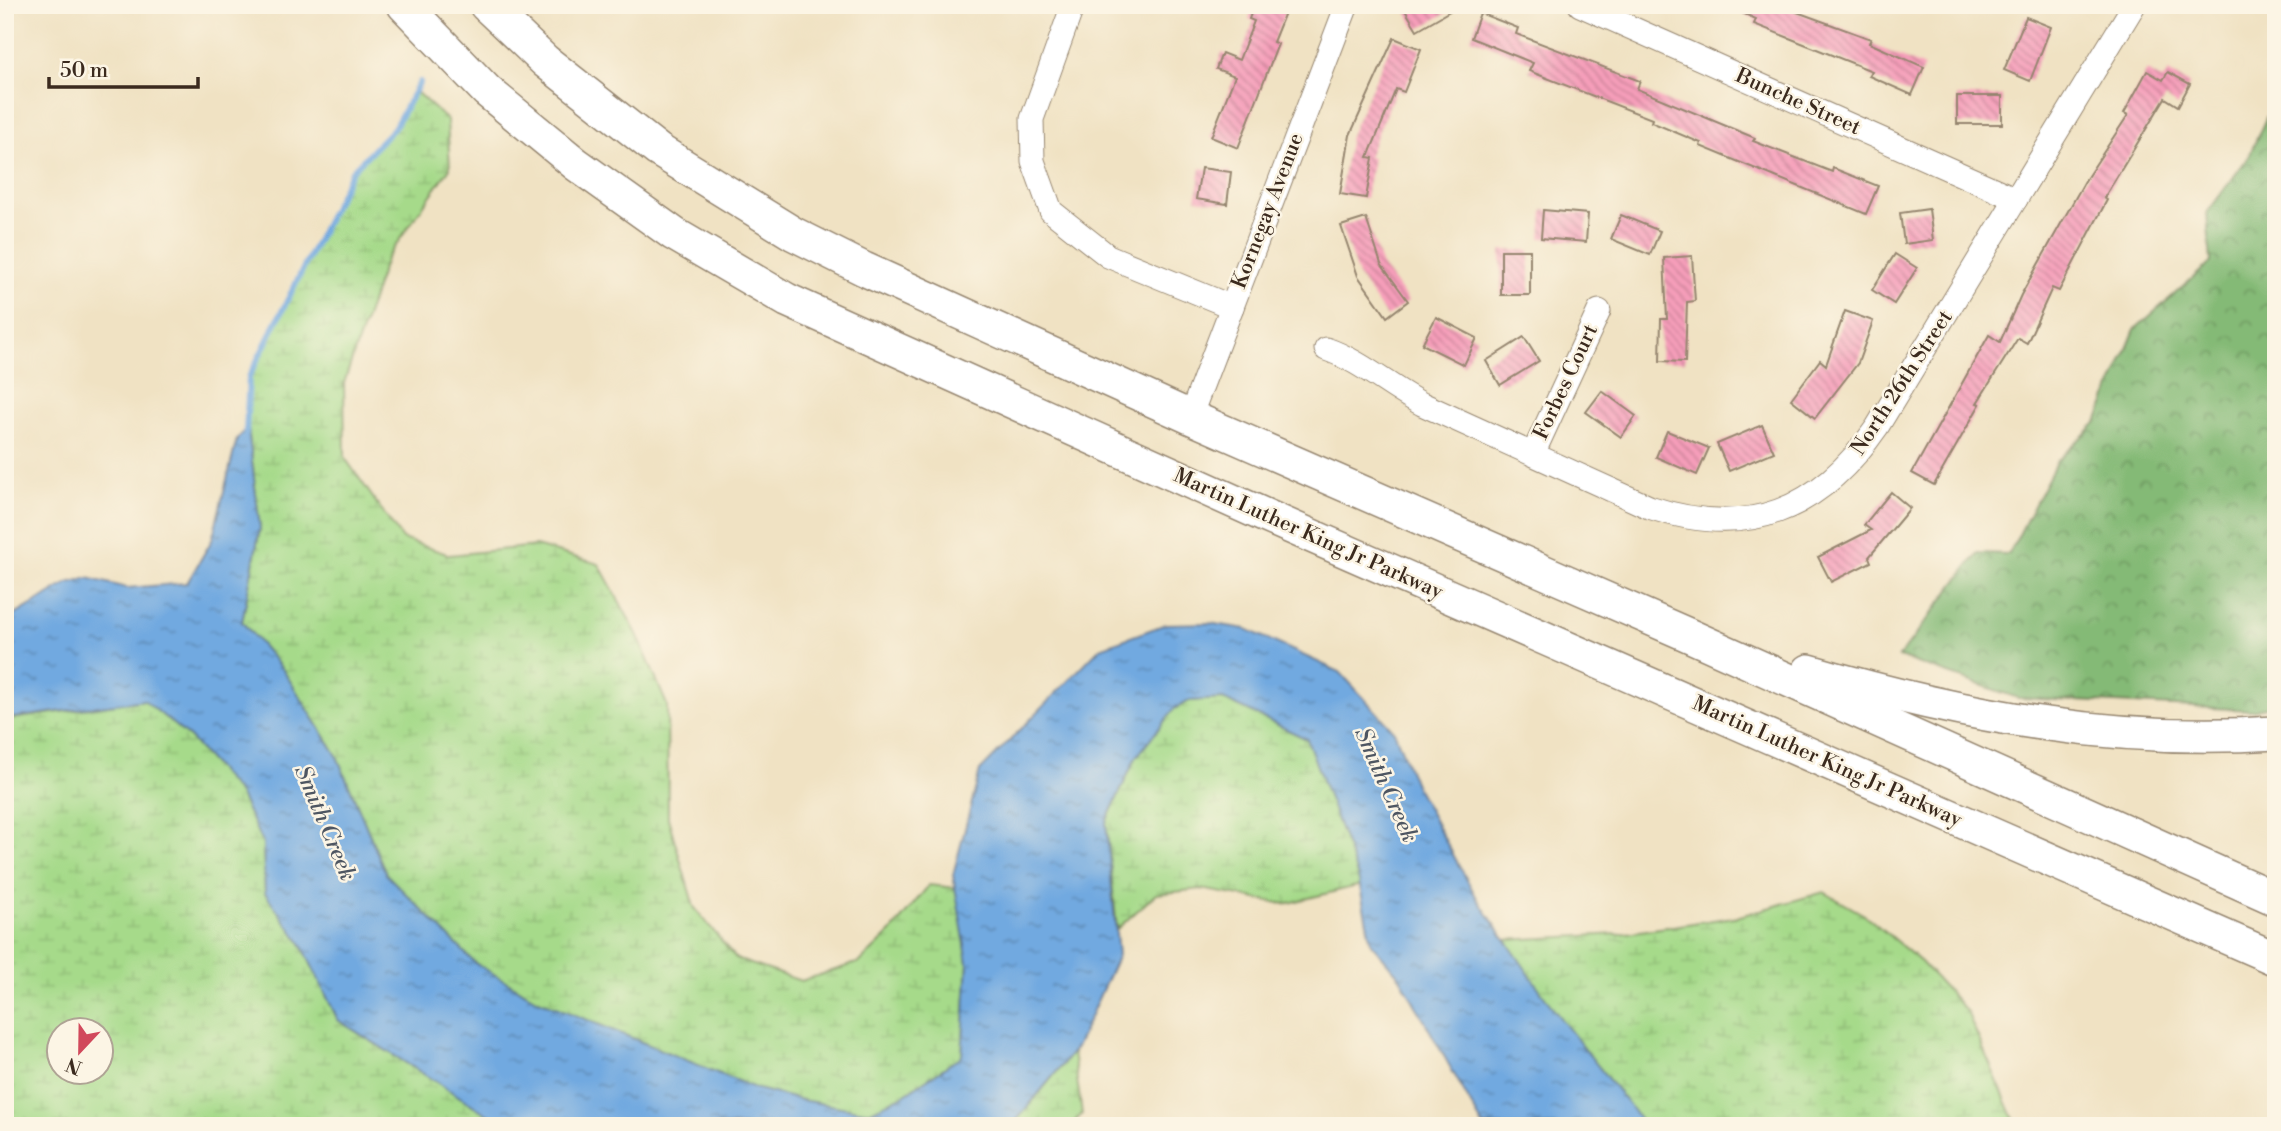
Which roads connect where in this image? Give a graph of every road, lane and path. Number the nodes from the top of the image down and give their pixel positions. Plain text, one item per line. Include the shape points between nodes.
1 (404, 5) edge
2 (486, 5) edge
3 (1073, 5) edge
4 (1347, 5) edge
5 (1580, 5) edge
6 (2134, 5) edge
7 (2017, 200) junction
8 (1232, 307) junction
9 (1599, 311) dead end
10 (1326, 349) dead end
11 (1189, 417) junction
12 (1533, 454) junction
13 (1686, 635) junction
14 (2276, 733) edge
15 (2276, 900) edge
16 (2276, 959) edge

1 - 16 highway, Martin Luther King Jr Parkway via 487,91 576,164 674,234 787,300
2 - 11 highway via 595,103 723,193 864,269
3 - 8 street via 1032,119 1033,161 1051,211 1108,256
4 - 8 street, Kornegay Avenue
5 - 7 street, Bunche Street
6 - 7 street, North 26th Street
7 - 12 street, North 26th Street via 1861,451 1843,472 1797,505 1737,519 1679,517
8 - 11 street, Kornegay Avenue
9 - 12 street, Forbes Court
10 - 12 street via 1356,362 1394,390
11 - 13 highway
13 - 14 highway via 1898,698 2036,724 2175,735
13 - 15 highway

